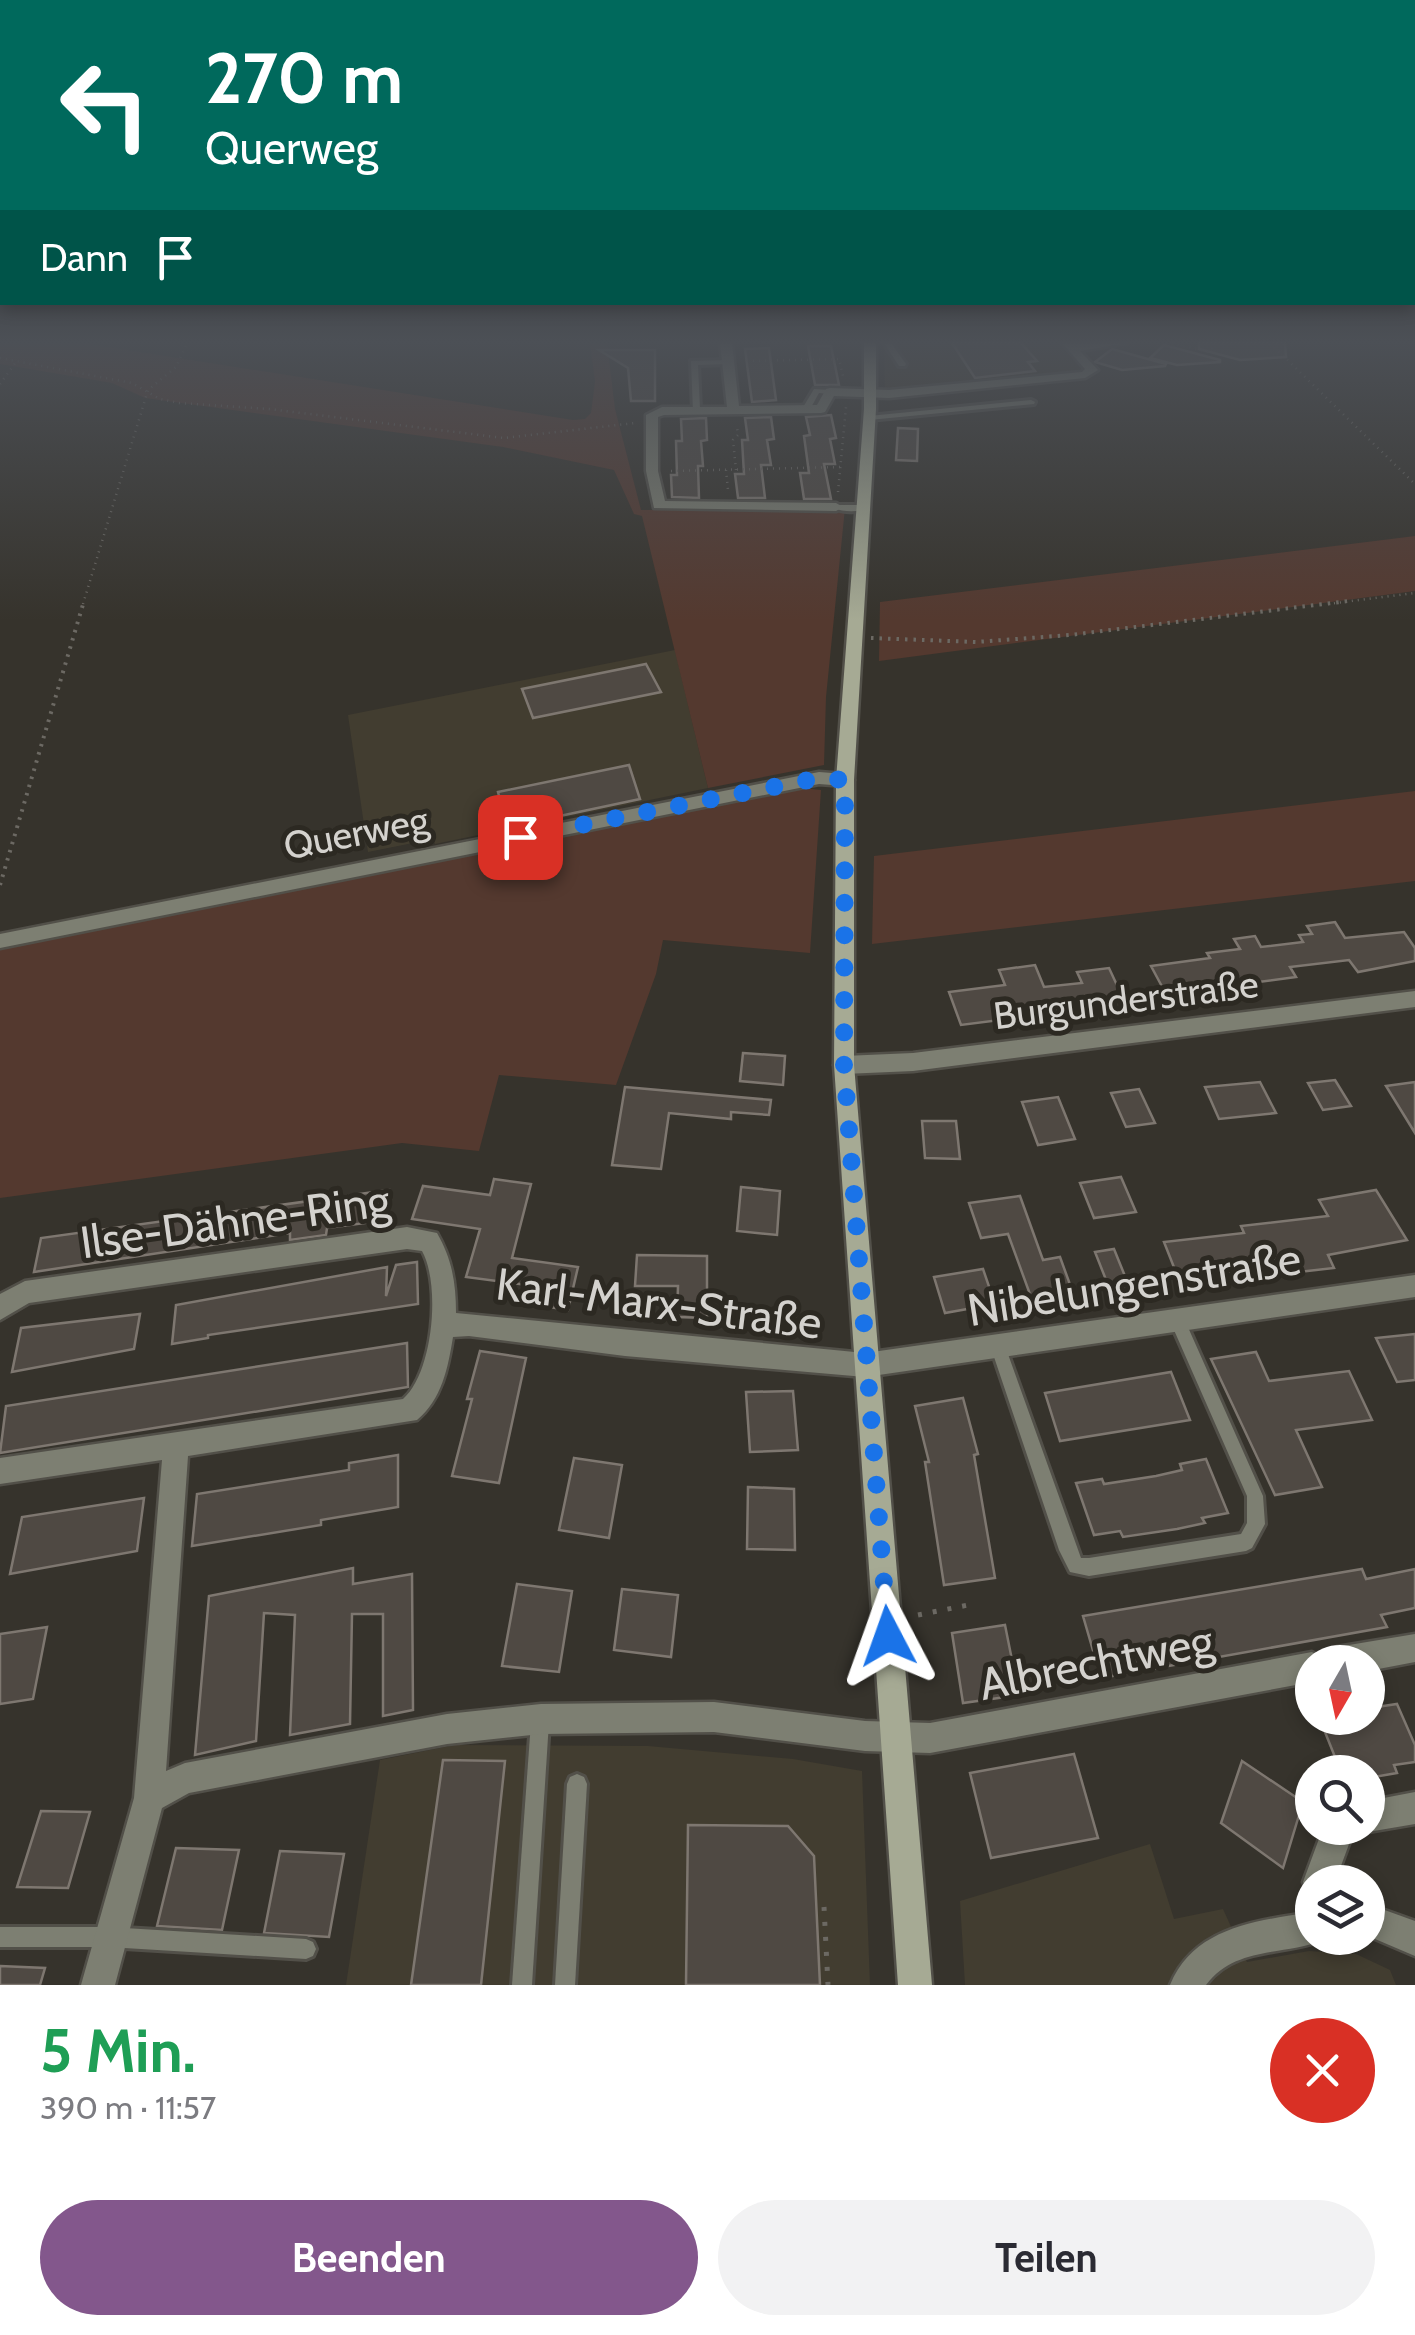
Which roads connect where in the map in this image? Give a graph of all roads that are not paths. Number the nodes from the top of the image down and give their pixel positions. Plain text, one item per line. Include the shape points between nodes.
1 (653, 436) edge
2 (868, 436) edge
3 (836, 507) joint
4 (863, 508) junction
5 (845, 780) junction
6 (0, 941) edge
7 (1415, 999) edge
8 (844, 1065) junction
9 (1415, 1286) edge
10 (1, 1304) edge
11 (1178, 1321) junction
12 (444, 1326) junction
13 (999, 1348) junction
14 (866, 1365) junction
15 (176, 1444) junction
16 (0, 1471) edge
17 (1415, 1648) edge
18 (1385, 1653) edge
19 (1295, 1670) edge
20 (541, 1719) junction
21 (896, 1738) junction
22 (577, 1784) dead end
23 (149, 1798) junction
24 (1415, 1808) edge
25 (1385, 1813) edge
26 (1385, 1925) edge
27 (1295, 1932) edge
28 (0, 1937) edge
29 (108, 1937) junction
30 (1415, 1940) edge
31 (306, 1949) dead end
32 (98, 1985) edge
33 (522, 1985) edge
34 (565, 1985) edge
35 (915, 1985) edge
36 (1187, 1985) edge

1 - 3 street via 656,502 665,507
2 - 4 main road, Karl-Marx-Straße
3 - 4 lane
4 - 5 main road, Karl-Marx-Straße
5 - 6 street, Querweg via 819,778
5 - 8 main road, Karl-Marx-Straße via 853,812
7 - 8 street, Burgunderstraße
8 - 14 main road, Karl-Marx-Straße
9 - 11 street, Nibelungenstraße
10 - 12 street, Ilse-Dähne-Ring via 25,1292 408,1238 429,1241 442,1256
11 - 13 street, Nibelungenstraße
11 - 13 lane via 1255,1496 1256,1524 1246,1542 1076,1566
12 - 14 street, Karl-Marx-Straße
12 - 15 street, Ilse-Dähne-Ring via 424,1396 408,1411
13 - 14 street, Nibelungenstraße
14 - 21 main road, Karl-Marx-Straße
15 - 16 street, Ilse-Dähne-Ring
15 - 23 street
17 - 18 street
19 - 21 street, Albrechtweg via 930,1738
20 - 21 street, Albrechtweg via 714,1717
20 - 23 street, Albrechtweg via 446,1729 185,1778
20 - 33 lane
21 - 35 main road, Karl-Marx-Straße
22 - 34 lane
23 - 29 street
24 - 25 street
26 - 30 street
27 - 36 street via 1218,1950 1194,1967
28 - 29 lane
29 - 31 lane
29 - 32 street

